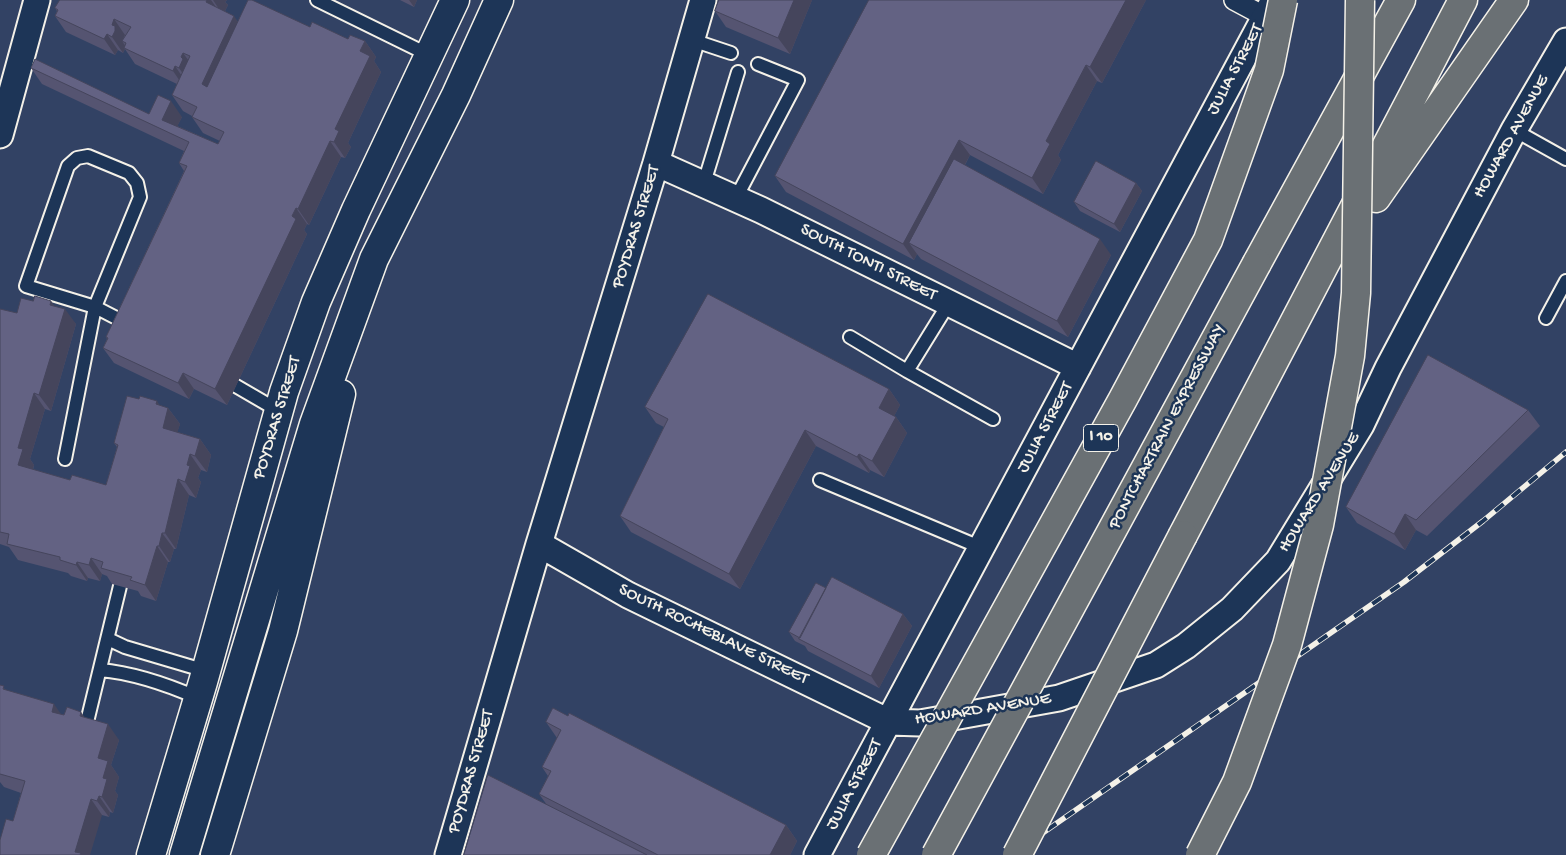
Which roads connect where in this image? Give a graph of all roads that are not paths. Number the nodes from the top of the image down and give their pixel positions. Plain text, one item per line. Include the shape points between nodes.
1 (37, 0) edge
2 (317, 0) edge
3 (455, 0) edge
4 (499, 0) edge
5 (703, 0) edge
6 (1234, 0) edge
7 (1360, 0) edge
8 (1401, 0) edge
9 (1463, 0) edge
10 (1514, 0) edge
11 (1274, 5) edge
12 (692, 40) junction
13 (1566, 40) edge
14 (731, 53) dead end
15 (429, 55) junction
16 (758, 64) dead end
17 (738, 72) dead end
18 (1514, 130) junction
19 (0, 135) edge
20 (1566, 158) edge
21 (656, 163) junction
22 (704, 183) junction
23 (736, 198) junction
24 (374, 259) junction
25 (1566, 281) edge
26 (1310, 294) junction
27 (949, 303) junction
28 (95, 307) junction
29 (1546, 318) dead end
30 (130, 325) edge
31 (850, 337) dead end
32 (1078, 368) junction
33 (908, 371) junction
34 (236, 386) dead end
35 (279, 411) junction
36 (993, 419) dead end
37 (65, 459) dead end
38 (820, 480) dead end
39 (540, 544) junction
40 (982, 548) junction
41 (120, 586) edge
42 (108, 639) junction
43 (100, 670) junction
44 (206, 671) junction
45 (198, 698) junction
46 (889, 722) junction
47 (86, 726) edge
48 (151, 855) edge
49 (184, 855) edge
50 (215, 855) edge
51 (448, 855) edge
52 (817, 855) edge
53 (871, 855) edge
54 (936, 855) edge
55 (1017, 855) edge
56 (1200, 855) edge

1 - 19 street
2 - 15 lane
3 - 15 main road, POYDRAS STREET
4 - 24 main road via 456,95
5 - 12 street, POYDRAS STREET
6 - 11 street
7 - 56 highway, bridge via 1356,293 1350,356 1319,526 1284,655 1238,782
8 - 54 highway, PONTCHARTRAIN EXPRESSWAY, bridge
9 - 26 highway
10 - 26 highway
11 - 32 street, JULIA STREET
11 - 53 highway, I 10, bridge via 1269,70 1208,240
12 - 14 lane
12 - 21 street, POYDRAS STREET
13 - 18 street, HOWARD AVENUE
15 - 35 main road, POYDRAS STREET via 316,302
16 - 23 lane via 798,80
17 - 22 lane
18 - 20 lane
18 - 46 street, HOWARD AVENUE via 1388,368 1361,426 1278,560 1232,609 1156,666 1059,698 920,723
21 - 22 street, SOUTH TONTI STREET
21 - 39 street, POYDRAS STREET
22 - 23 street, SOUTH TONTI STREET
23 - 27 street, SOUTH TONTI STREET
24 - 49 main road via 314,424
24 - 50 main road via 283,631
25 - 29 lane
26 - 55 highway, bridge
27 - 32 street, SOUTH TONTI STREET
27 - 33 lane
28 - 28 lane via 140,197 137,183 129,173 88,156 77,158 68,166 26,286
28 - 30 lane
28 - 37 lane
31 - 33 lane
32 - 40 street, JULIA STREET
33 - 36 lane
34 - 35 lane
35 - 44 main road, POYDRAS STREET
38 - 40 lane
39 - 46 street, SOUTH ROCHEBLAVE STREET via 628,595
39 - 51 street, POYDRAS STREET
40 - 46 street, JULIA STREET
41 - 42 lane
42 - 43 lane
42 - 44 lane
43 - 45 lane via 156,681
43 - 47 lane
44 - 45 main road, POYDRAS STREET
45 - 48 main road, POYDRAS STREET
46 - 52 street, JULIA STREET

